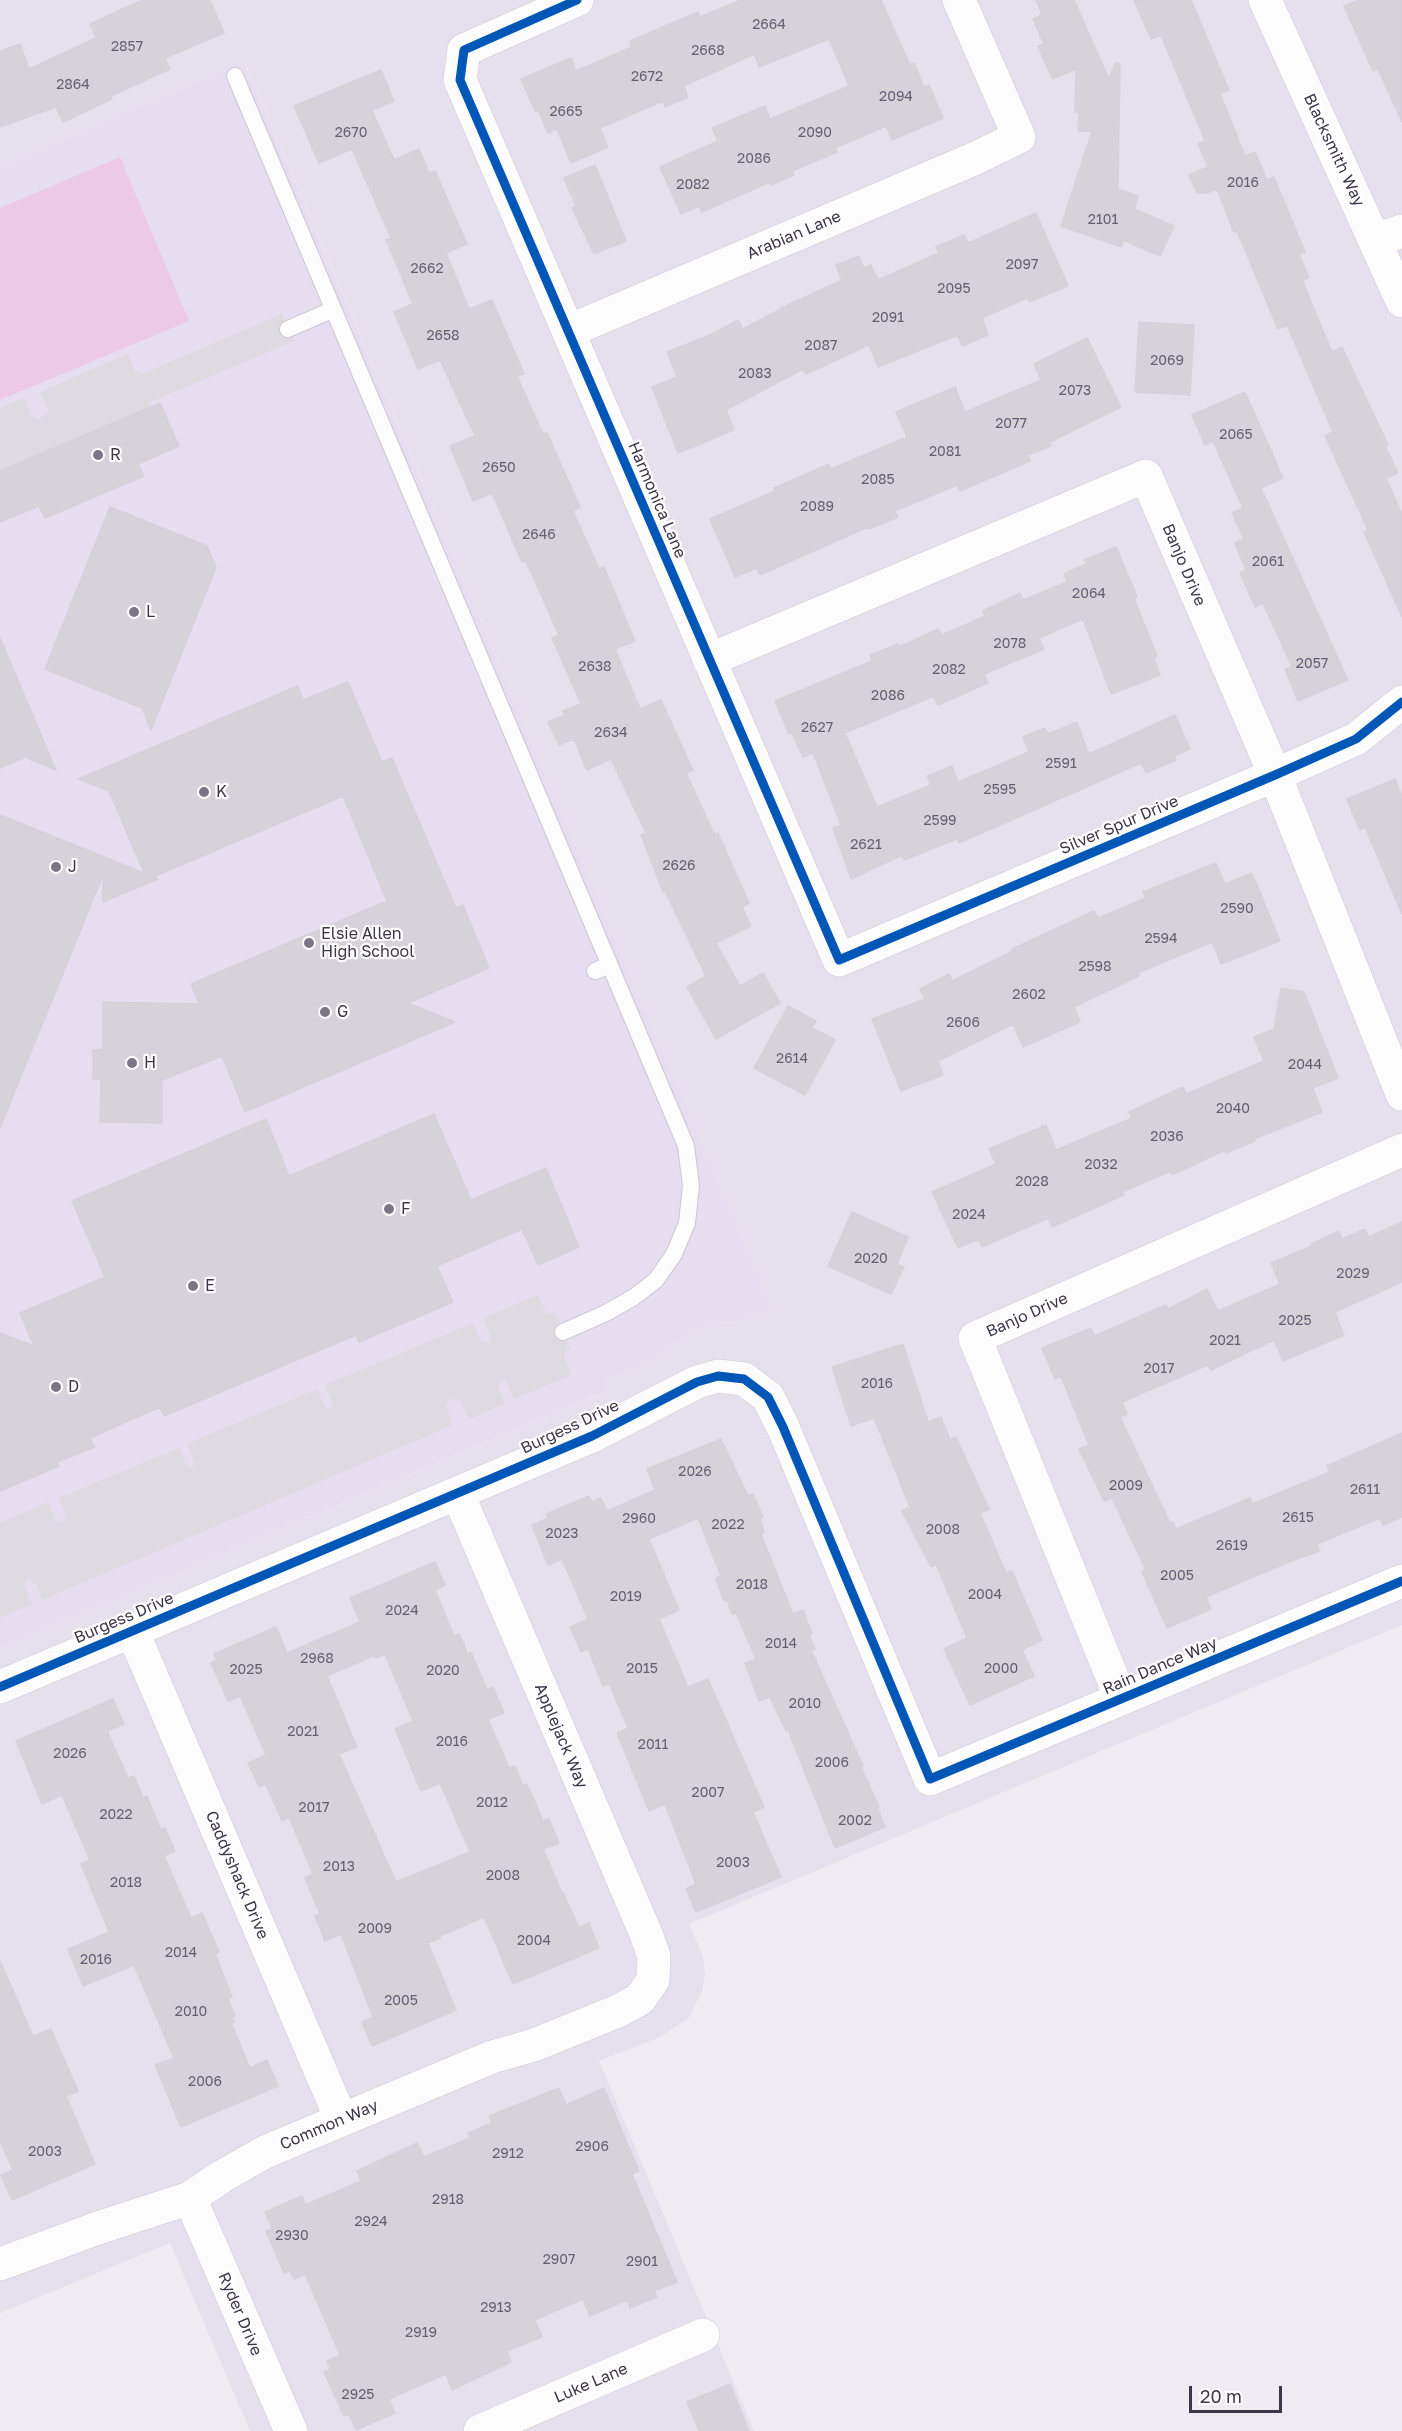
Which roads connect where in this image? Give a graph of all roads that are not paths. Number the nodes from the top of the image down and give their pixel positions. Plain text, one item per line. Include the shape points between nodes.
1 (577, 0) edge
2 (959, 0) edge
3 (1264, 0) edge
4 (235, 76) dead end
5 (1388, 235) edge
6 (1402, 301) edge
7 (332, 310) junction
8 (288, 329) dead end
9 (569, 331) junction
10 (709, 660) junction
11 (1402, 702) edge
12 (1275, 775) junction
13 (839, 960) joint
14 (1402, 1094) edge
15 (1402, 1150) edge
16 (563, 1332) dead end
17 (458, 1494) junction
18 (1402, 1581) edge
19 (132, 1630) junction
20 (0, 1687) edge
21 (1121, 1699) junction
22 (930, 1779) joint
23 (653, 1980) joint
24 (341, 2119) junction
25 (190, 2198) junction
26 (0, 2264) edge
27 (703, 2335) dead end
28 (291, 2431) edge
29 (480, 2431) edge

1 - 9 street, Harmonica Lane via 464,50 460,80
2 - 9 street, Arabian Lane via 1018,137
3 - 5 street, Blacksmith Way
4 - 7 lane
5 - 6 street, Blacksmith Way
7 - 8 lane
7 - 16 lane via 603,968 686,1146 691,1186 687,1224 674,1254 656,1280 634,1297
9 - 10 street, Harmonica Lane
10 - 12 street, Banjo Drive via 1146,476
10 - 13 street, Harmonica Lane
11 - 12 street, Silver Spur Drive via 1356,739
12 - 13 street, Silver Spur Drive
12 - 14 street, Banjo Drive
15 - 21 street, Banjo Drive via 975,1338
17 - 19 street, Burgess Drive
17 - 22 street, Burgess Drive via 592,1436 697,1382 718,1376 744,1379 768,1397 783,1427
17 - 23 street, Applejack Way via 646,1934 654,1956
18 - 21 street, Rain Dance Way
19 - 20 street, Burgess Drive
19 - 24 street, Caddyshack Drive
21 - 22 street, Rain Dance Way
23 - 24 street, Common Way via 640,1998 618,2011
24 - 25 street, Common Way via 265,2152
25 - 26 street, Common Way
25 - 28 street, Ryder Drive
27 - 29 street, Luke Lane

